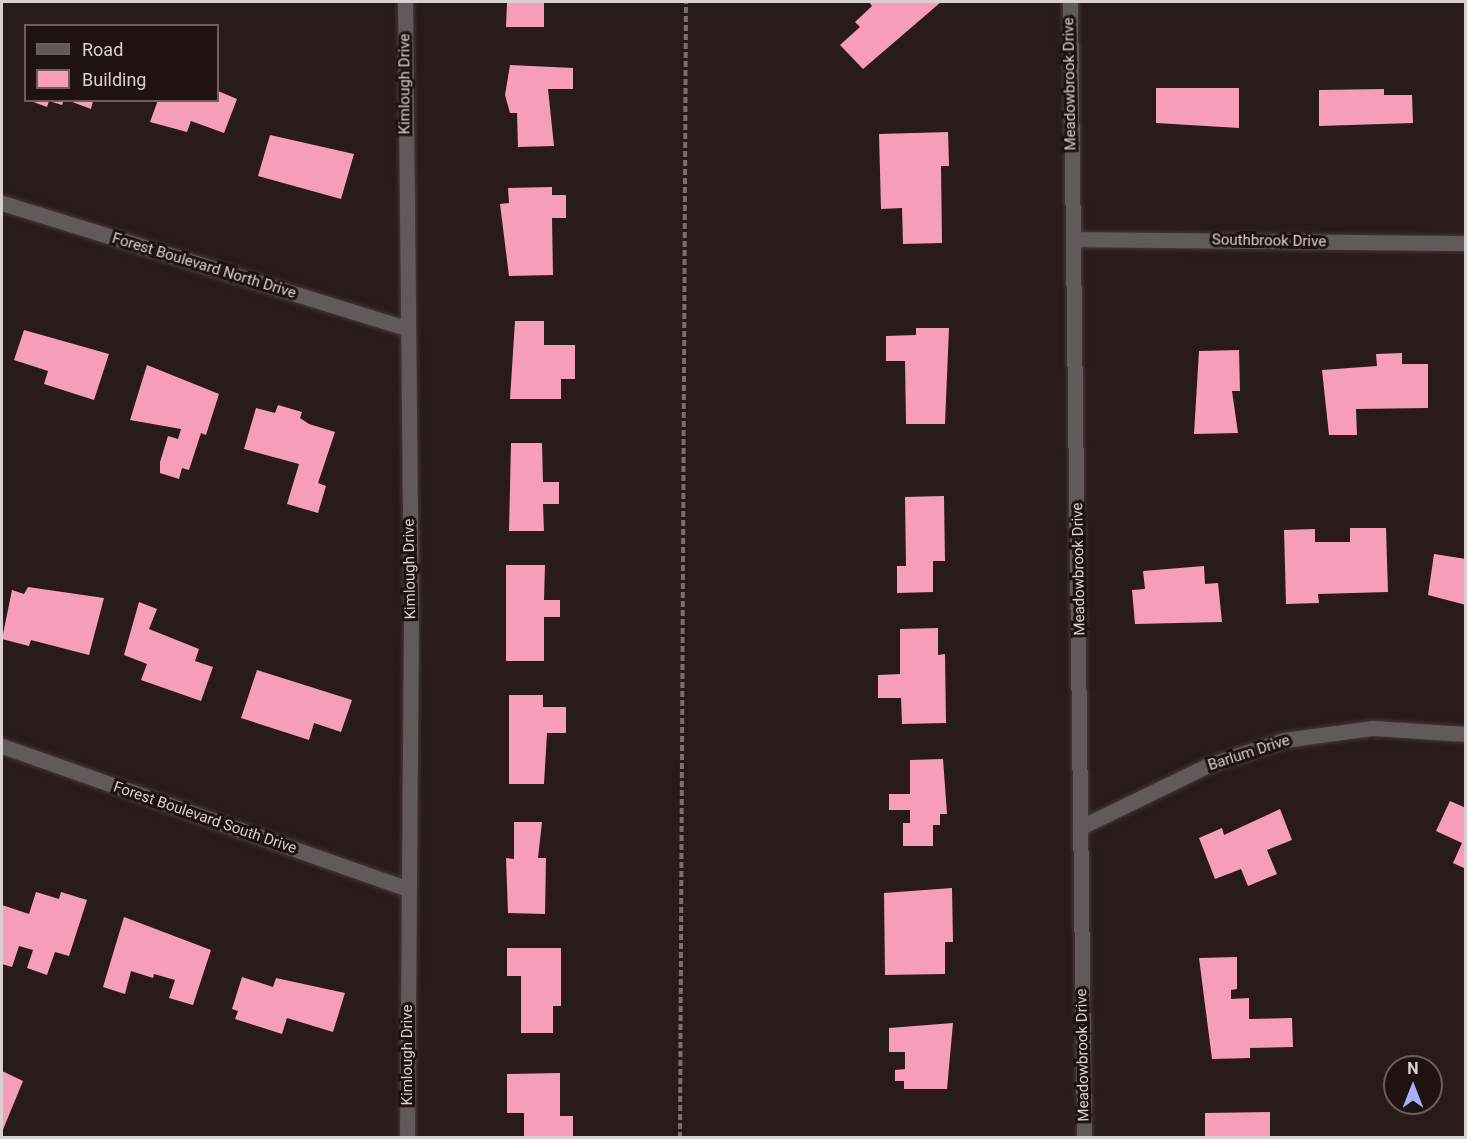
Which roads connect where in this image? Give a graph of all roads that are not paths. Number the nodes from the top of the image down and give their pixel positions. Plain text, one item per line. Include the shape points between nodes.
1 (405, 2) edge
2 (1070, 2) edge
3 (2, 203) edge
4 (1073, 239) junction
5 (1466, 243) edge
6 (407, 328) junction
7 (1466, 734) edge
8 (2, 746) edge
9 (1081, 827) junction
10 (409, 889) junction
11 (407, 1137) edge
12 (1084, 1137) edge

1 - 6 street, Kimlough Drive
2 - 4 street, Meadowbrook Drive
3 - 6 street, Forest Boulevard North Drive
4 - 5 street, Southbrook Drive
4 - 9 street, Meadowbrook Drive
6 - 10 street, Kimlough Drive
7 - 9 street, Barlum Drive via 1373,728 1284,740 1211,764
8 - 10 street, Forest Boulevard South Drive
9 - 12 street, Meadowbrook Drive
10 - 11 street, Kimlough Drive

